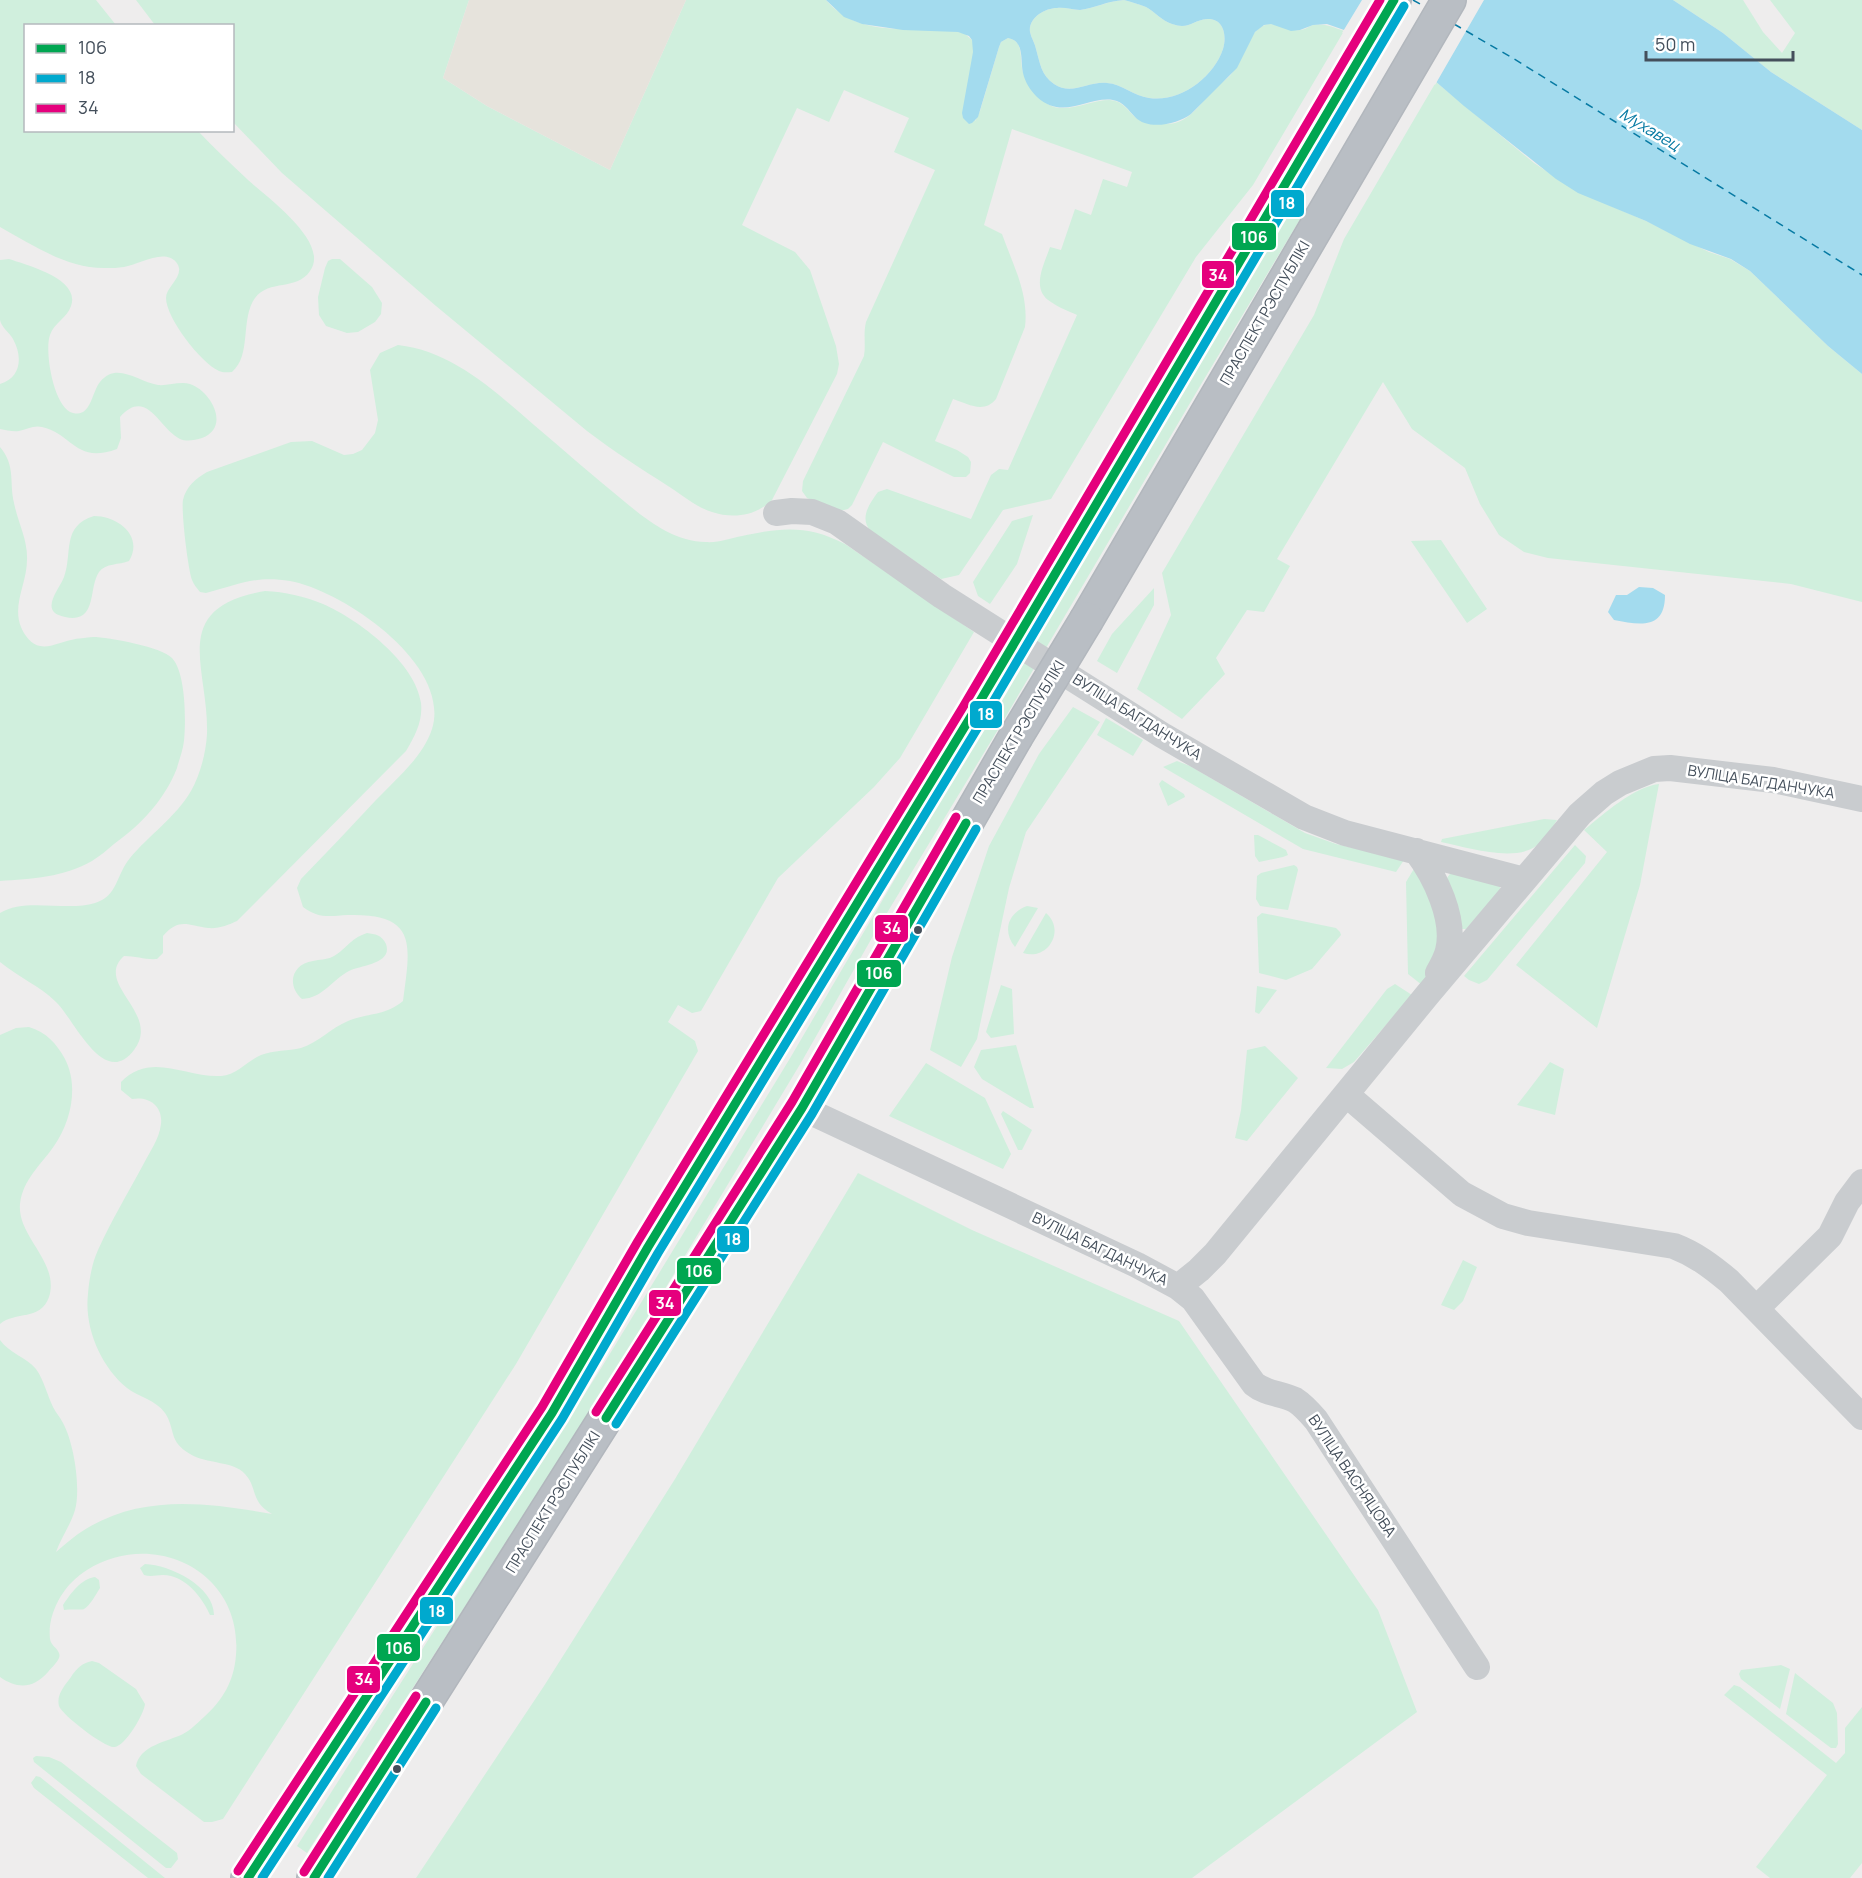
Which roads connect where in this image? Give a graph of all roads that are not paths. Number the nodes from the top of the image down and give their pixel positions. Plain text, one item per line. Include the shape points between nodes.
1 (1394, 0) edge
2 (1449, 0) edge
3 (776, 513) dead end
4 (1862, 799) edge
5 (1416, 851) junction
6 (1524, 880) junction
7 (1428, 994) junction
8 (1347, 1095) junction
9 (802, 1108) junction
10 (1862, 1182) edge
11 (1178, 1287) junction
12 (1757, 1308) junction
13 (1862, 1417) edge
14 (1477, 1667) dead end
15 (249, 1878) edge
16 (314, 1878) edge

1 - 15 highway, bridge via 973,713 648,1247 552,1413
2 - 9 highway, ПРАСПЕКТ РЭСПУБЛІКІ, bridge via 1014,738
3 - 5 street, ВУЛІЦА БАГДАНЧУКА via 812,512 837,522 942,596 1162,735 1304,818
4 - 6 street, ВУЛІЦА БАГДАНЧУКА via 1773,780 1654,769 1620,783 1590,804
5 - 6 street, ВУЛІЦА БАГДАНЧУКА
5 - 7 street, ВУЛІЦА БАГДАНЧУКА via 1436,880 1449,934 1446,956
6 - 7 street, ВУЛІЦА БАГДАНЧУКА
7 - 8 street, ВУЛІЦА БАГДАНЧУКА
8 - 11 street, ВУЛІЦА БАГДАНЧУКА via 1215,1254
8 - 12 street via 1462,1194 1503,1216 1674,1246 1710,1265
9 - 11 street, ВУЛІЦА БАГДАНЧУКА
9 - 16 highway, ПРАСПЕКТ РЭСПУБЛІКІ
10 - 12 street via 1830,1236
11 - 14 street, ВУЛІЦА ВАСНЯЦОВА via 1200,1306 1254,1384 1293,1399 1316,1420
12 - 13 street

